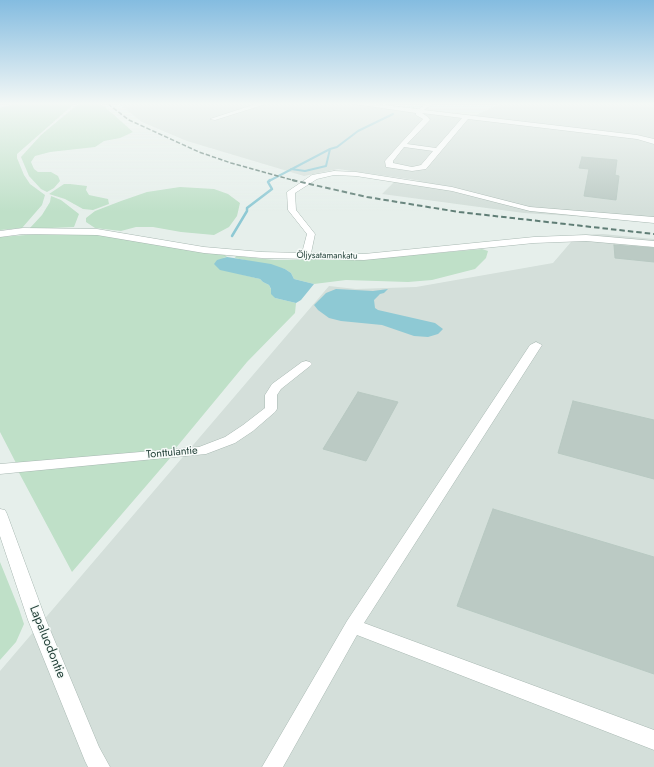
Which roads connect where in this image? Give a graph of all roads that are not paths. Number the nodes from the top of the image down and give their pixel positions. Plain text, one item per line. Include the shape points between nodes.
1 (407, 140) edge
2 (447, 140) edge
3 (402, 145) junction
4 (438, 150) junction
5 (654, 220) edge
6 (0, 234) edge
7 (654, 244) edge
8 (306, 256) junction
9 (536, 345) dead end
10 (306, 364) dead end
11 (0, 469) edge
12 (0, 514) edge
13 (353, 626) junction
14 (654, 740) edge
15 (100, 767) edge
16 (272, 767) edge

1 - 3 street
2 - 4 street
3 - 4 street
3 - 4 street via 389,161 390,166 421,168
5 - 8 street via 530,209 452,189 334,173 315,177 291,192 292,210 311,234
6 - 8 street, Öljysatamankatu via 97,232 204,250
7 - 8 street, Öljysatamankatu via 586,238 554,239 364,257
9 - 13 street
10 - 11 street, Tonttulantie via 276,387 271,395 271,409 230,440 201,451
12 - 15 street, Lapaluodontie via 37,620 92,754
13 - 14 street
13 - 16 street

